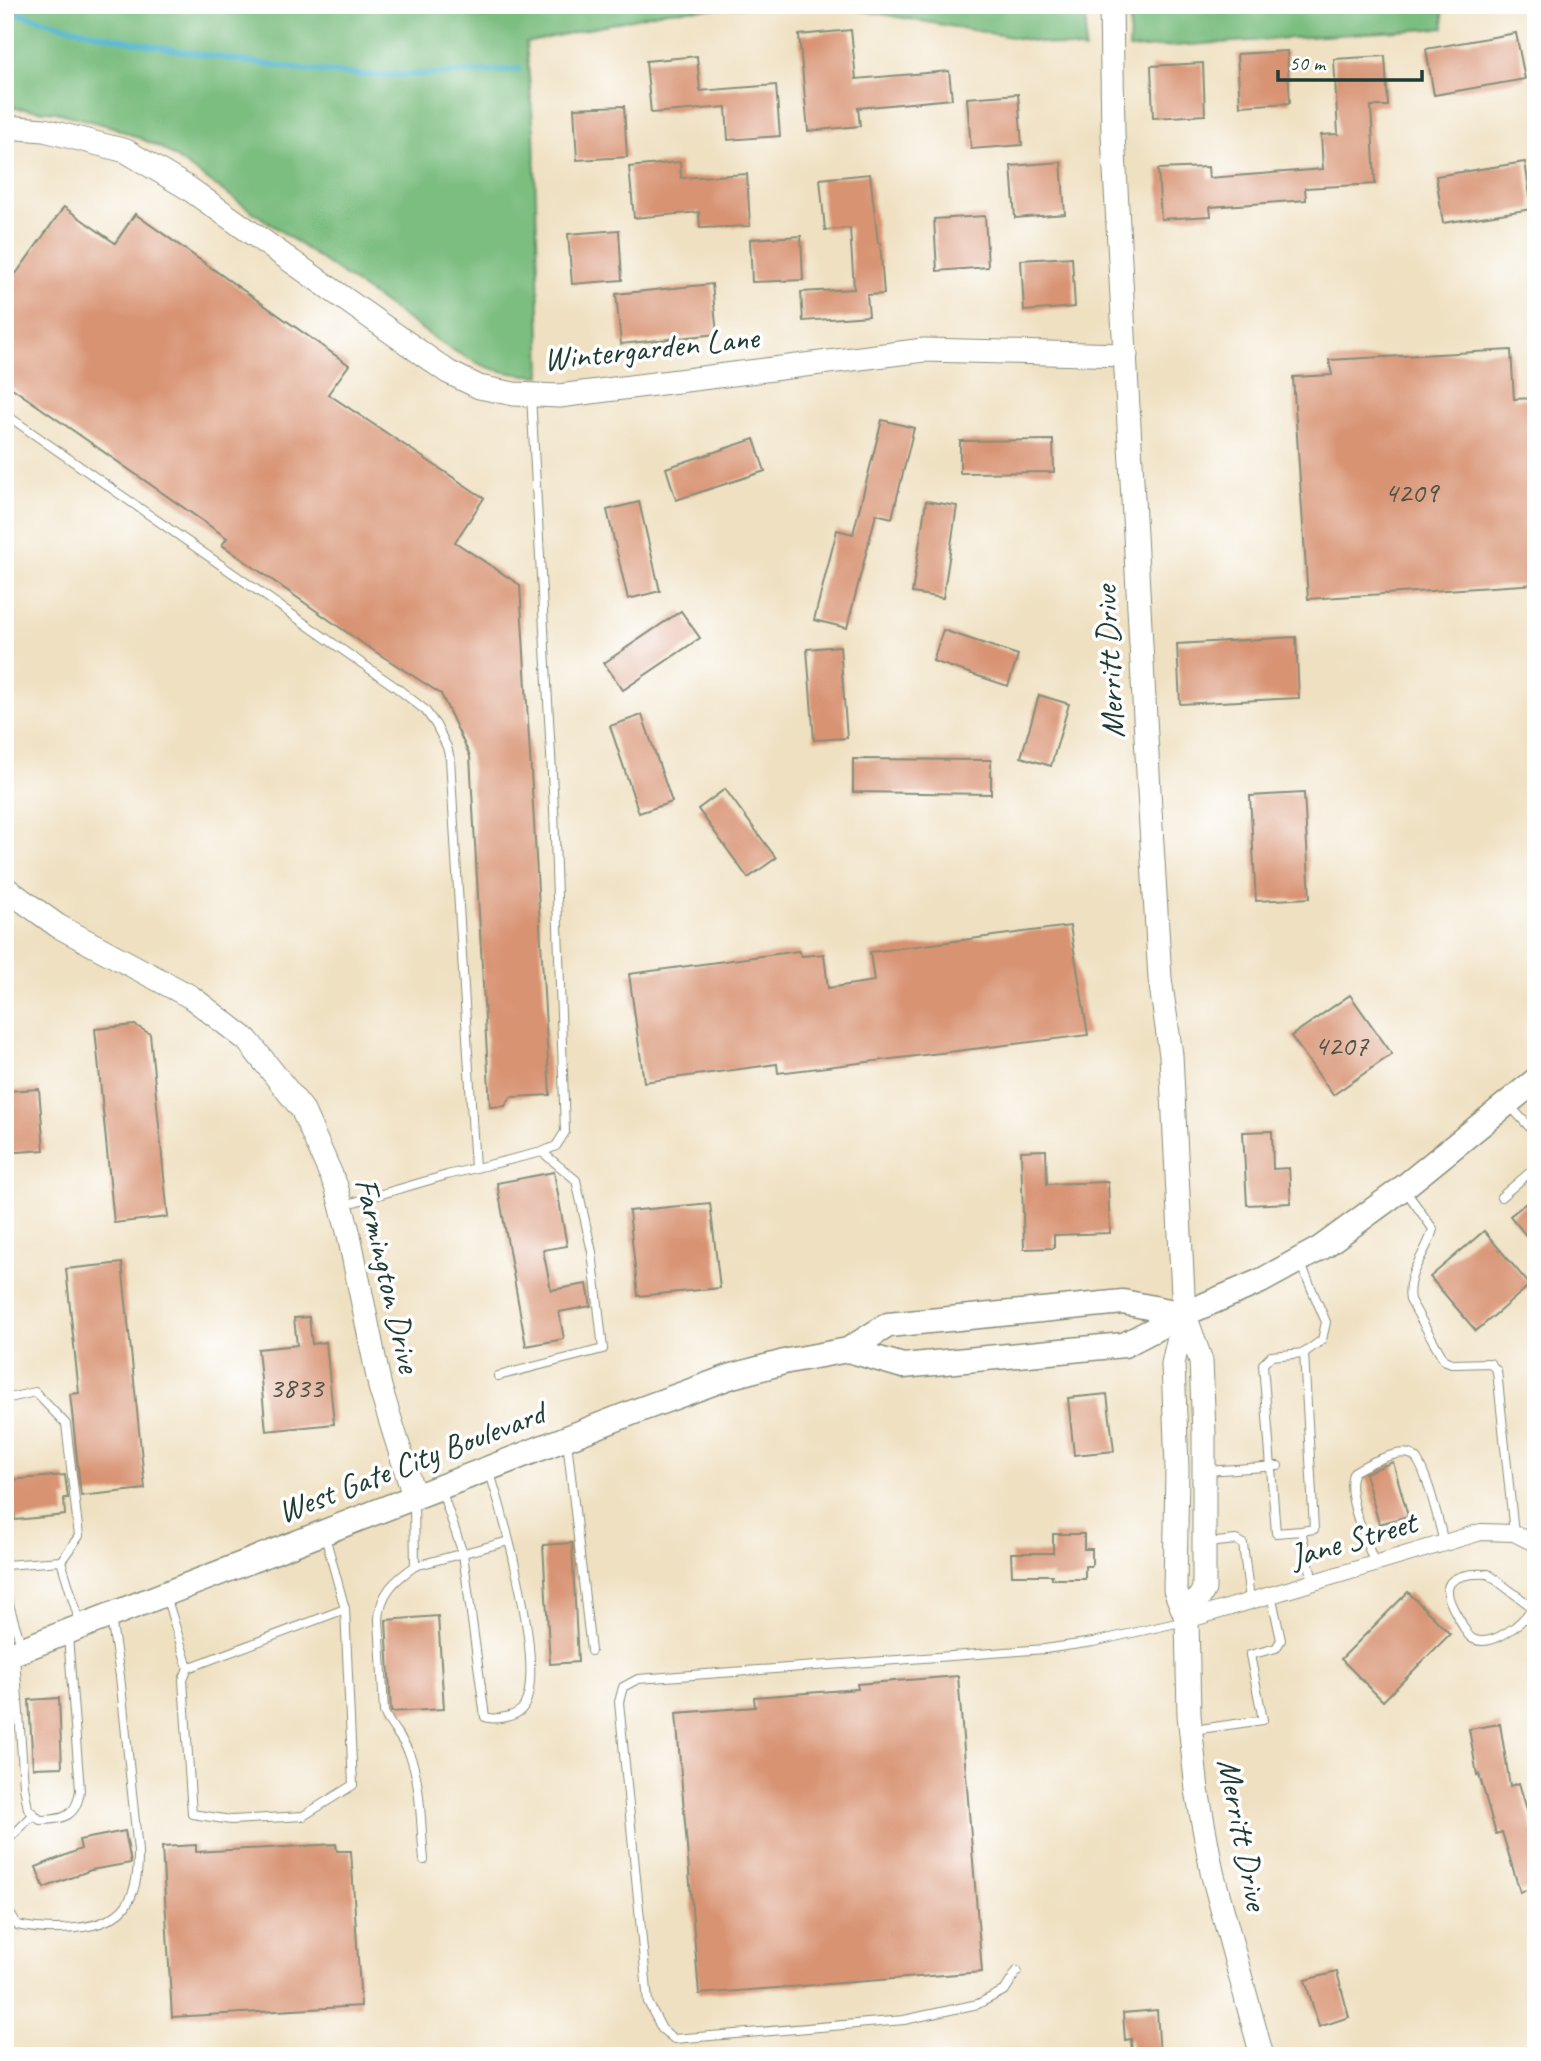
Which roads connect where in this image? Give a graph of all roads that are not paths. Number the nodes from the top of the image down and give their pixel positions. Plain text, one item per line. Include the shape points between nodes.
1 (1111, 5) edge
2 (5, 127) edge
3 (1126, 355) junction
4 (531, 395) junction
5 (5, 414) edge
6 (5, 888) edge
7 (1536, 1080) edge
8 (1508, 1104) junction
9 (1536, 1135) edge
10 (542, 1152) junction
11 (1536, 1167) edge
12 (475, 1168) junction
13 (1403, 1188) junction
14 (1501, 1197) dead end
15 (341, 1206) junction
16 (1299, 1259) junction
17 (1184, 1314) junction
18 (848, 1350) junction
19 (1304, 1353) junction
20 (498, 1376) dead end
21 (1275, 1387) dead end
22 (1265, 1388) junction
23 (5, 1399) edge
24 (567, 1438) junction
25 (1274, 1466) junction
26 (489, 1468) junction
27 (1204, 1471) junction
28 (440, 1486) junction
29 (414, 1496) junction
30 (324, 1531) junction
31 (1301, 1531) junction
32 (1514, 1533) junction
33 (509, 1541) junction
34 (1204, 1543) junction
35 (1444, 1543) junction
36 (1536, 1544) edge
37 (463, 1554) junction
38 (61, 1561) junction
39 (1375, 1564) junction
40 (5, 1565) edge
41 (415, 1566) junction
42 (1313, 1581) junction
43 (5, 1591) edge
44 (165, 1594) junction
45 (1271, 1594) junction
46 (1250, 1600) junction
47 (345, 1609) junction
48 (1534, 1610) edge
49 (110, 1615) junction
50 (1188, 1620) junction
51 (75, 1629) junction
52 (591, 1651) dead end
53 (14, 1653) edge
54 (188, 1668) junction
55 (1191, 1731) junction
56 (34, 1814) junction
57 (5, 1843) edge
58 (424, 1860) dead end
59 (5, 1905) edge
60 (1017, 1970) dead end
61 (1262, 2056) edge

1 - 3 street, Merritt Drive via 1113,134
2 - 4 street, Wintergarden Lane via 44,130 126,151 188,188 448,372 479,387
3 - 4 street, Wintergarden Lane via 924,351 559,396
3 - 17 street, Merritt Drive via 1160,979 1171,1055
4 - 10 lane via 565,1112 565,1132 556,1146
5 - 12 lane via 364,664 425,710 436,724 450,759
6 - 15 street, Farmington Drive via 58,926 191,997 247,1040 302,1109
7 - 8 main road, West Gate City Boulevard
8 - 9 lane
8 - 13 main road, West Gate City Boulevard
10 - 12 lane
10 - 20 lane via 576,1180 592,1252 603,1349
11 - 14 lane
12 - 15 lane
13 - 16 main road, West Gate City Boulevard
13 - 32 lane via 1433,1229 1408,1289 1410,1300 1444,1360 1490,1363 1497,1371
15 - 29 street, Farmington Drive via 380,1387
16 - 17 main road, West Gate City Boulevard
16 - 19 lane via 1326,1322 1322,1340
17 - 18 main road, West Gate City Boulevard via 1123,1302 888,1325
17 - 18 main road, West Gate City Boulevard via 1124,1345 903,1366
17 - 27 street, Merritt Drive via 1201,1361
17 - 50 street, Merritt Drive via 1173,1364 1175,1590
18 - 24 main road, West Gate City Boulevard via 732,1376
19 - 22 lane via 1271,1356 1263,1364
19 - 31 lane via 1305,1464 1314,1529
21 - 22 lane
22 - 25 lane
23 - 38 lane via 35,1392 66,1424 79,1536
24 - 26 main road, West Gate City Boulevard
24 - 52 lane
25 - 27 lane
25 - 31 lane via 1276,1533
26 - 28 main road, West Gate City Boulevard
26 - 33 lane
27 - 34 street, Merritt Drive
28 - 29 main road, West Gate City Boulevard
28 - 37 lane
29 - 30 main road, West Gate City Boulevard
29 - 41 lane
30 - 44 main road, West Gate City Boulevard
30 - 47 lane
31 - 42 lane
32 - 35 street, Jane Street via 1481,1532
32 - 36 street, Jane Street
33 - 37 lane
33 - 37 lane via 530,1665 525,1704 514,1715 485,1717
34 - 46 lane via 1237,1540 1243,1544
34 - 50 street, Merritt Drive via 1203,1589
35 - 39 street, Jane Street
35 - 39 lane via 1417,1460 1404,1453 1384,1458 1353,1472 1350,1479
37 - 41 lane
38 - 40 lane
38 - 51 lane
39 - 42 street, Jane Street
41 - 58 lane via 386,1591 379,1619 384,1712 414,1765
42 - 45 street, Jane Street
43 - 53 lane
44 - 49 main road, West Gate City Boulevard
44 - 54 lane
45 - 46 street, Jane Street
45 - 55 lane via 1281,1640 1276,1648 1250,1655 1263,1720
46 - 50 street, Jane Street
47 - 54 lane
47 - 54 lane via 353,1785 303,1816 231,1820 192,1814 183,1680
48 - 48 lane via 1488,1574 1465,1575 1448,1587 1456,1614 1474,1640 1483,1642 1517,1627
49 - 51 main road, West Gate City Boulevard
49 - 59 lane via 138,1851 135,1890 117,1916 105,1923 70,1928 17,1925
50 - 55 street, Merritt Drive
50 - 60 lane via 1045,1649 638,1679 623,1686 619,1702 648,2002 662,2029 674,2039 904,2020 978,2004 1005,1990
51 - 53 main road, West Gate City Boulevard
51 - 56 lane via 78,1804 61,1818 40,1820
53 - 56 lane via 24,1786 28,1809
55 - 61 street, Merritt Drive via 1212,1872
56 - 57 lane

